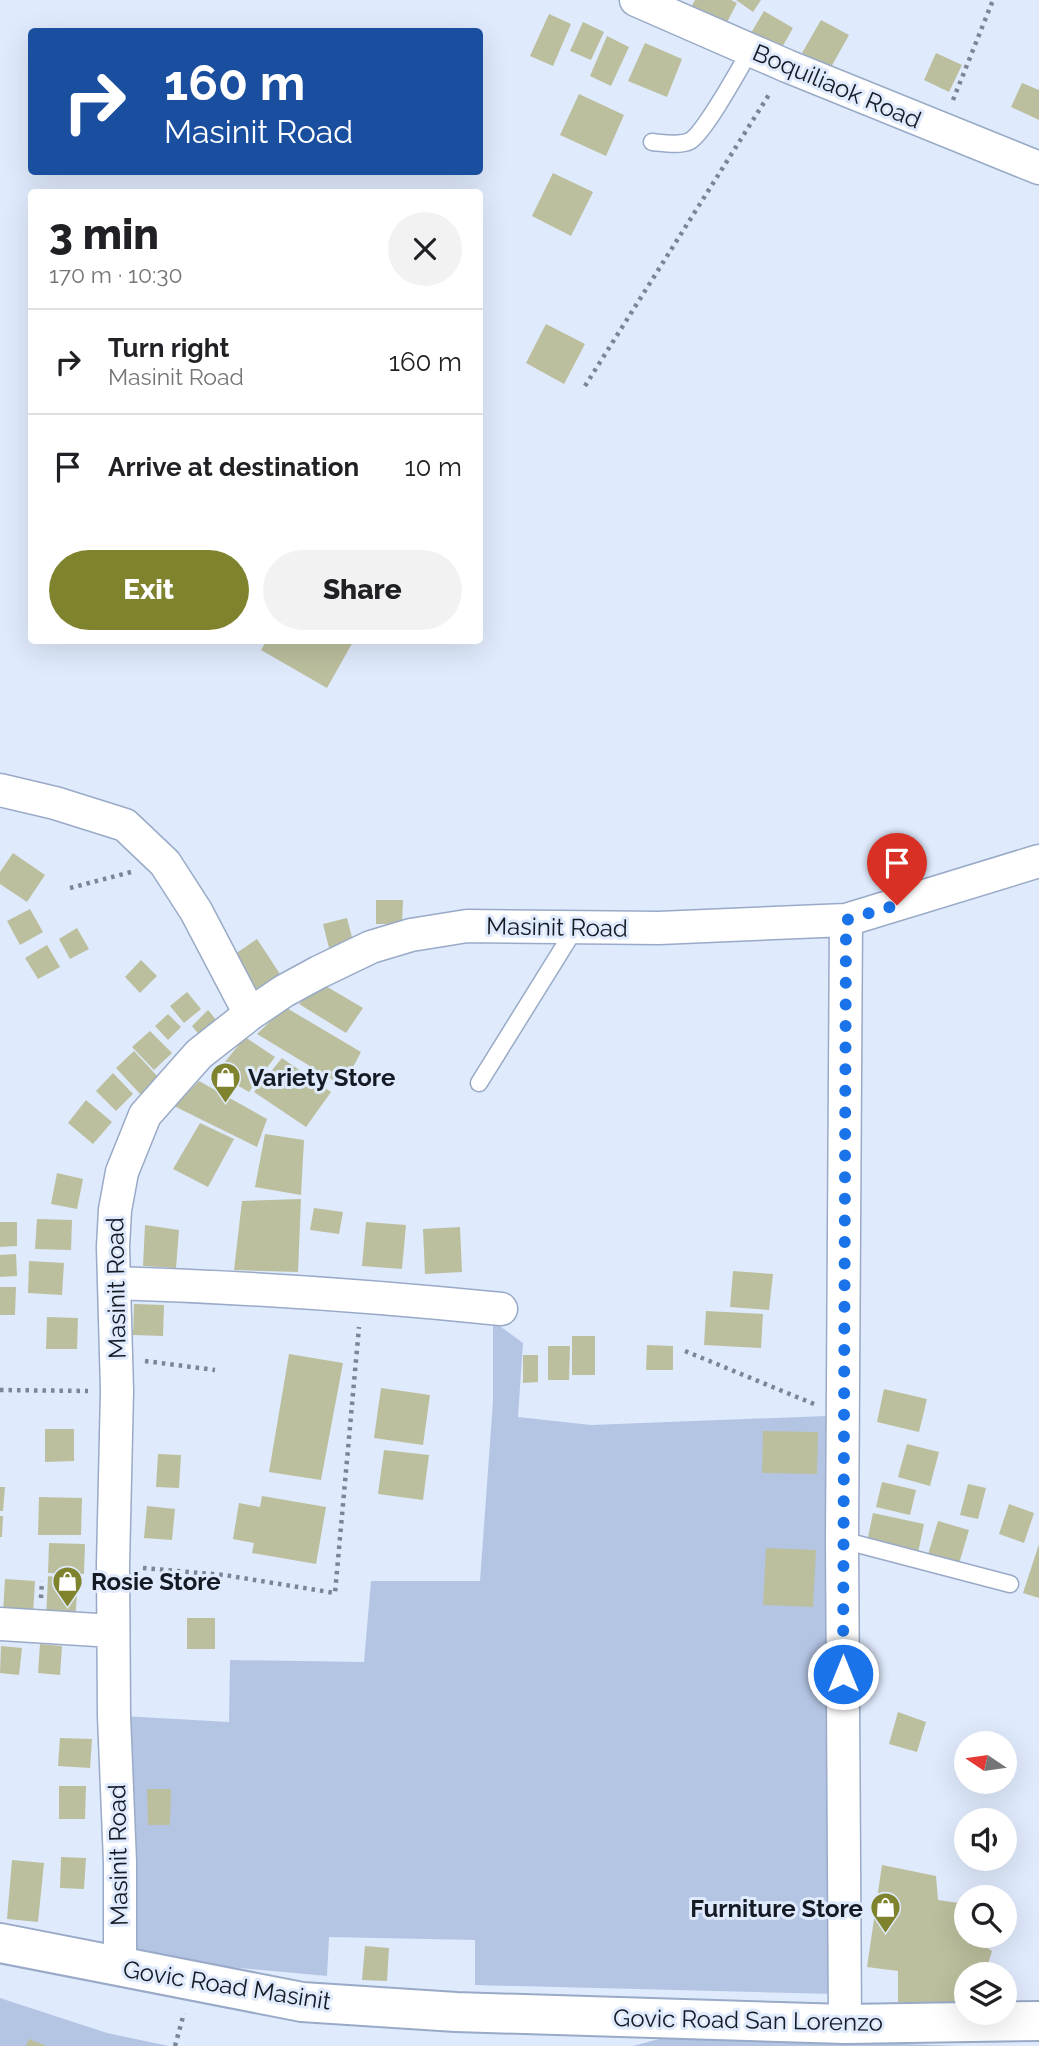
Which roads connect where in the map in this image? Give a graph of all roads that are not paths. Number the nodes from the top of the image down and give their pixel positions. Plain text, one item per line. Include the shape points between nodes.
1 (636, 0) edge
2 (751, 49) junction
3 (652, 142) dead end
4 (1039, 168) edge
5 (0, 790) edge
6 (1039, 861) edge
7 (846, 920) junction
8 (576, 927) junction
9 (250, 1014) junction
10 (480, 1083) dead end
11 (114, 1283) junction
12 (501, 1309) dead end
13 (842, 1540) junction
14 (1010, 1584) dead end
15 (0, 1624) edge
16 (113, 1631) junction
17 (0, 1943) edge
18 (120, 1968) junction
19 (456, 2012) joint
20 (1039, 2021) edge
21 (845, 2024) junction

1 - 2 street, Boquiliaok Road
2 - 3 lane via 708,121 690,141
2 - 4 street, Boquiliaok Road
5 - 9 street via 125,825 165,863
6 - 7 street, Masinit Road
7 - 8 street, Masinit Road
7 - 13 street
8 - 9 street, Masinit Road via 467,926 411,935 371,947 319,972
8 - 10 lane
9 - 11 street, Masinit Road via 199,1054 145,1115 122,1172 115,1210
11 - 12 street via 236,1286
11 - 16 street, Masinit Road
13 - 14 lane
13 - 21 street
15 - 16 street
16 - 18 street, Masinit Road
17 - 18 main road, Govic Road Masinit
18 - 19 main road, Govic Road Masinit via 302,2002
19 - 21 main road, Govic Road San Lorenzo
20 - 21 main road, Govic Road San Lorenzo

